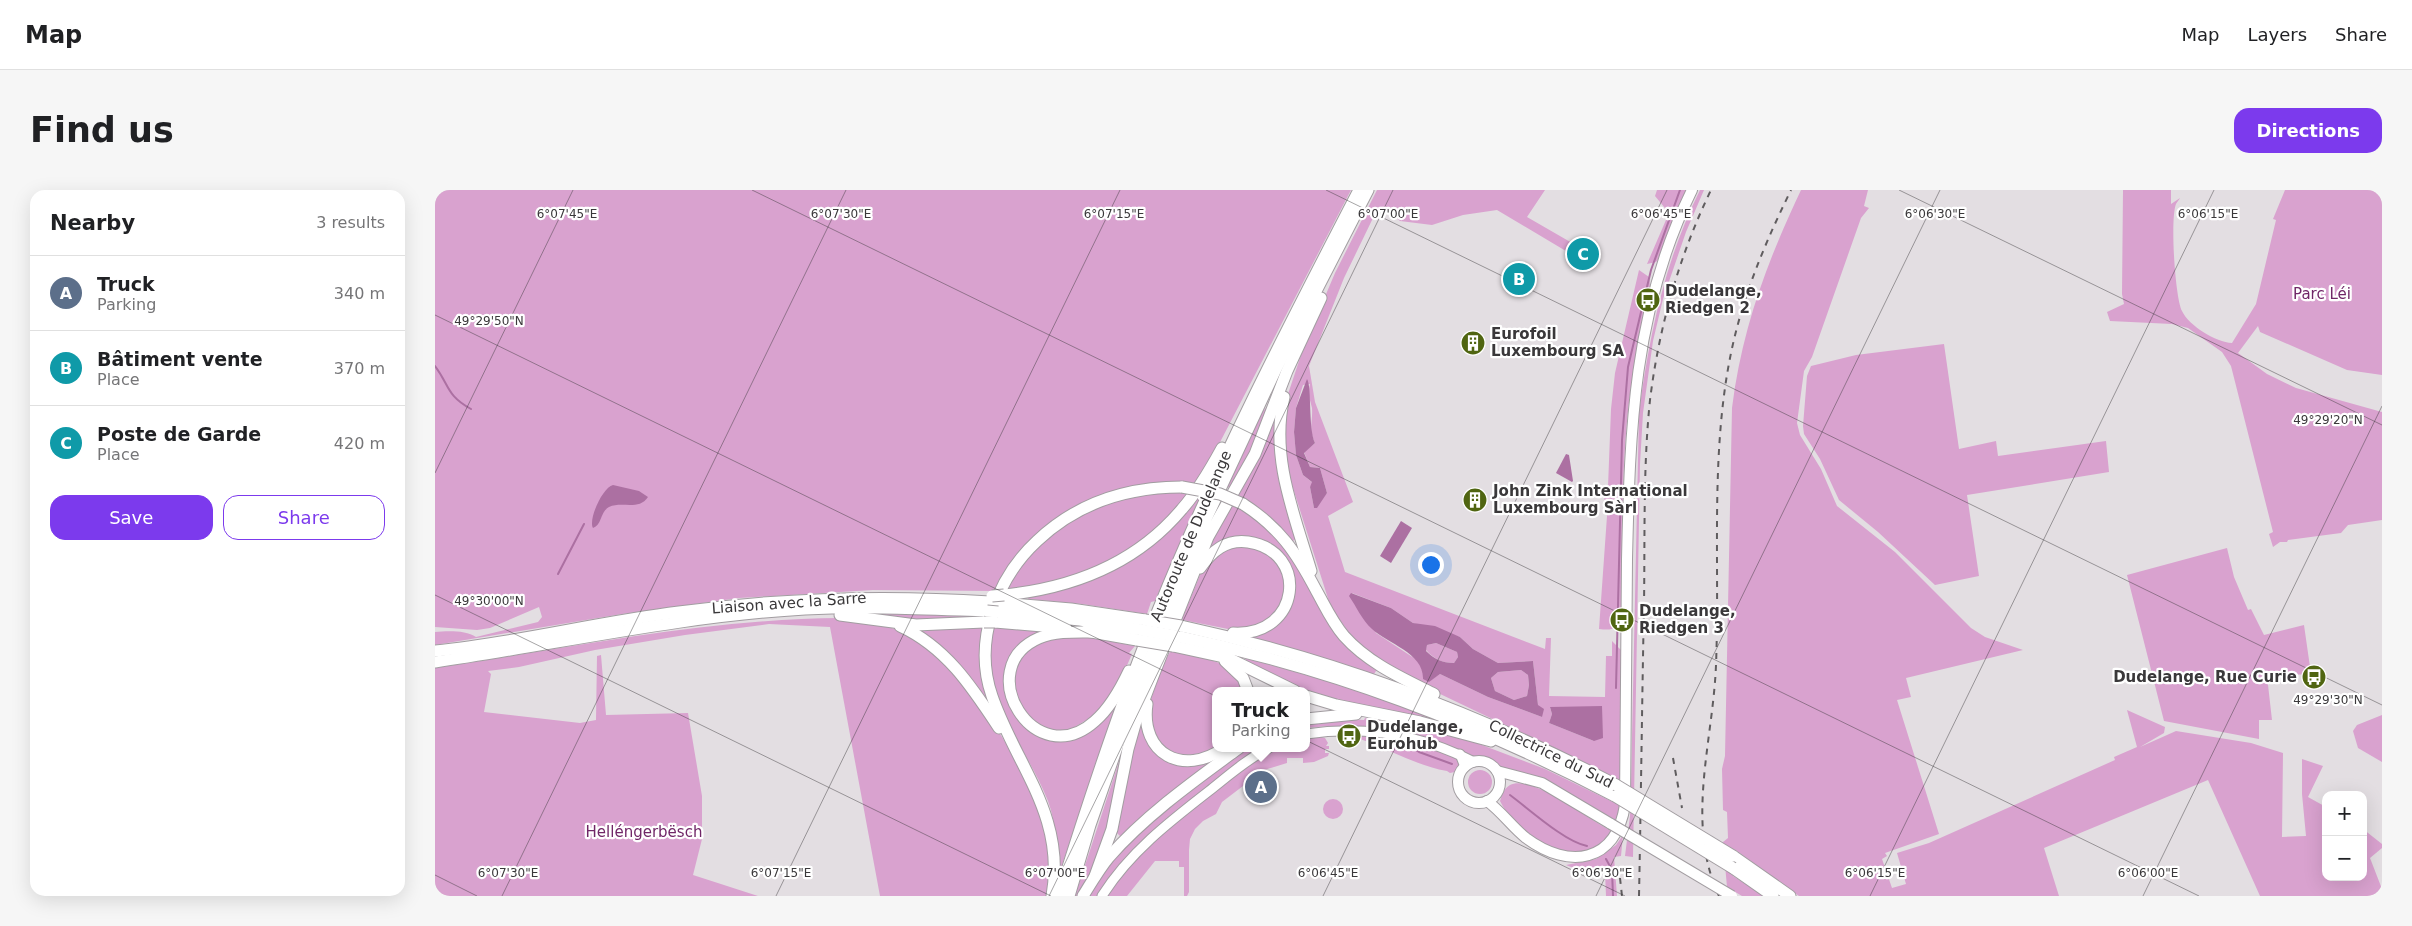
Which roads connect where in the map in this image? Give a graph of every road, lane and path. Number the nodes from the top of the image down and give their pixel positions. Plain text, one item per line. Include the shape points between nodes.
1 (1359, 190) edge
2 (1368, 190) edge
3 (1692, 190) edge
4 (1354, 218) junction
5 (1299, 346) junction
6 (1245, 414) junction
7 (1190, 584) junction
8 (1318, 594) junction
9 (994, 608) junction
10 (1159, 608) junction
11 (775, 613) junction
12 (889, 622) junction
13 (1141, 630) junction
14 (1092, 632) junction
15 (1208, 632) junction
16 (1176, 636) junction
17 (435, 651) edge
18 (1207, 653) junction
19 (435, 662) edge
20 (1153, 676) junction
21 (1246, 687) edge
22 (1287, 687) edge
23 (1310, 697) edge
24 (1387, 715) junction
25 (1310, 718) edge
26 (1479, 719) junction
27 (1310, 734) edge
28 (1526, 751) junction
29 (1217, 752) edge
30 (1234, 752) edge
31 (1262, 752) edge
32 (1018, 753) junction
33 (1460, 754) junction
34 (1474, 762) junction
35 (1465, 767) junction
36 (1497, 772) junction
37 (1520, 777) junction
38 (1498, 789) junction
39 (1616, 791) junction
40 (1487, 801) junction
41 (1507, 818) junction
42 (1733, 862) junction
43 (1095, 876) junction
44 (1052, 896) edge
45 (1059, 896) edge
46 (1069, 896) edge
47 (1083, 896) edge
48 (1102, 896) edge
49 (1732, 896) edge
50 (1773, 896) edge
51 (1790, 896) edge

1 - 6 highway, Autoroute de Dudelange
2 - 4 highway, Autoroute de Dudelange
3 - 41 main road via 1651,302 1633,403 1629,464 1625,805 1622,823 1619,832 1604,848 1572,858 1535,844
4 - 5 highway
4 - 46 highway, Autoroute de Dudelange via 1276,369 1207,517 1132,704
5 - 7 highway via 1263,438 1212,528
5 - 8 highway via 1282,405 1279,444 1281,465
6 - 9 highway via 1202,483 1181,510 1145,544 1085,578
6 - 10 highway, Autoroute de Dudelange
7 - 15 highway via 1212,552 1231,542 1244,541 1264,546 1286,568 1288,598 1279,617 1269,626 1245,634
7 - 20 highway
8 - 26 highway via 1333,621 1358,650 1392,673
8 - 32 highway, bridge via 1281,534 1243,504 1220,494 1182,487 1141,489 1096,502 1067,517 1043,535 1011,571 992,610 986,668 991,694
9 - 11 highway, Liaison avec la Sarre via 804,609
9 - 12 highway via 916,625
9 - 13 highway, Liaison avec la Sarre
9 - 14 highway via 1035,624
9 - 17 highway, Liaison avec la Sarre via 944,599 825,598 759,602
10 - 14 highway via 1125,679 1096,720 1081,731 1066,735 1049,734 1031,726 1015,708 1009,685 1011,671 1021,652 1045,636
10 - 45 highway, Autoroute de Dudelange
11 - 12 highway via 843,615
11 - 19 highway, Liaison avec la Sarre via 679,622
12 - 32 highway via 916,634 948,659
13 - 14 highway
13 - 16 highway, Collectrice du Sud, bridge
15 - 16 highway, Collectrice du Sud
15 - 26 highway, Collectrice du Sud via 1341,668
16 - 18 highway
16 - 28 highway, Collectrice du Sud via 1342,679 1443,715
18 - 21 highway via 1227,662 1243,678
18 - 22 highway via 1244,665
20 - 29 highway via 1146,727 1153,743 1174,759 1206,758
20 - 43 highway via 1134,730 1112,829
23 - 24 highway
24 - 25 highway via 1340,714
24 - 28 highway
26 - 39 highway, Collectrice du Sud via 1526,740
27 - 33 main road via 1347,730 1393,734 1439,745
28 - 39 highway, Collectrice du Sud
30 - 43 highway via 1154,814 1108,858
31 - 48 main road via 1154,836 1130,858
32 - 44 highway via 1049,824 1054,856
33 - 34 main road
33 - 35 main road
34 - 35 main road
34 - 36 main road via 1487,763
35 - 40 main road via 1459,777 1463,795 1474,802
36 - 37 main road
36 - 38 main road
37 - 38 main road
37 - 49 main road, bridge via 1542,783
38 - 40 main road
38 - 41 main road via 1498,802
39 - 42 highway, Collectrice du Sud, bridge
40 - 41 main road
42 - 50 highway, Collectrice du Sud
42 - 51 highway, Collectrice du Sud
43 - 47 highway

